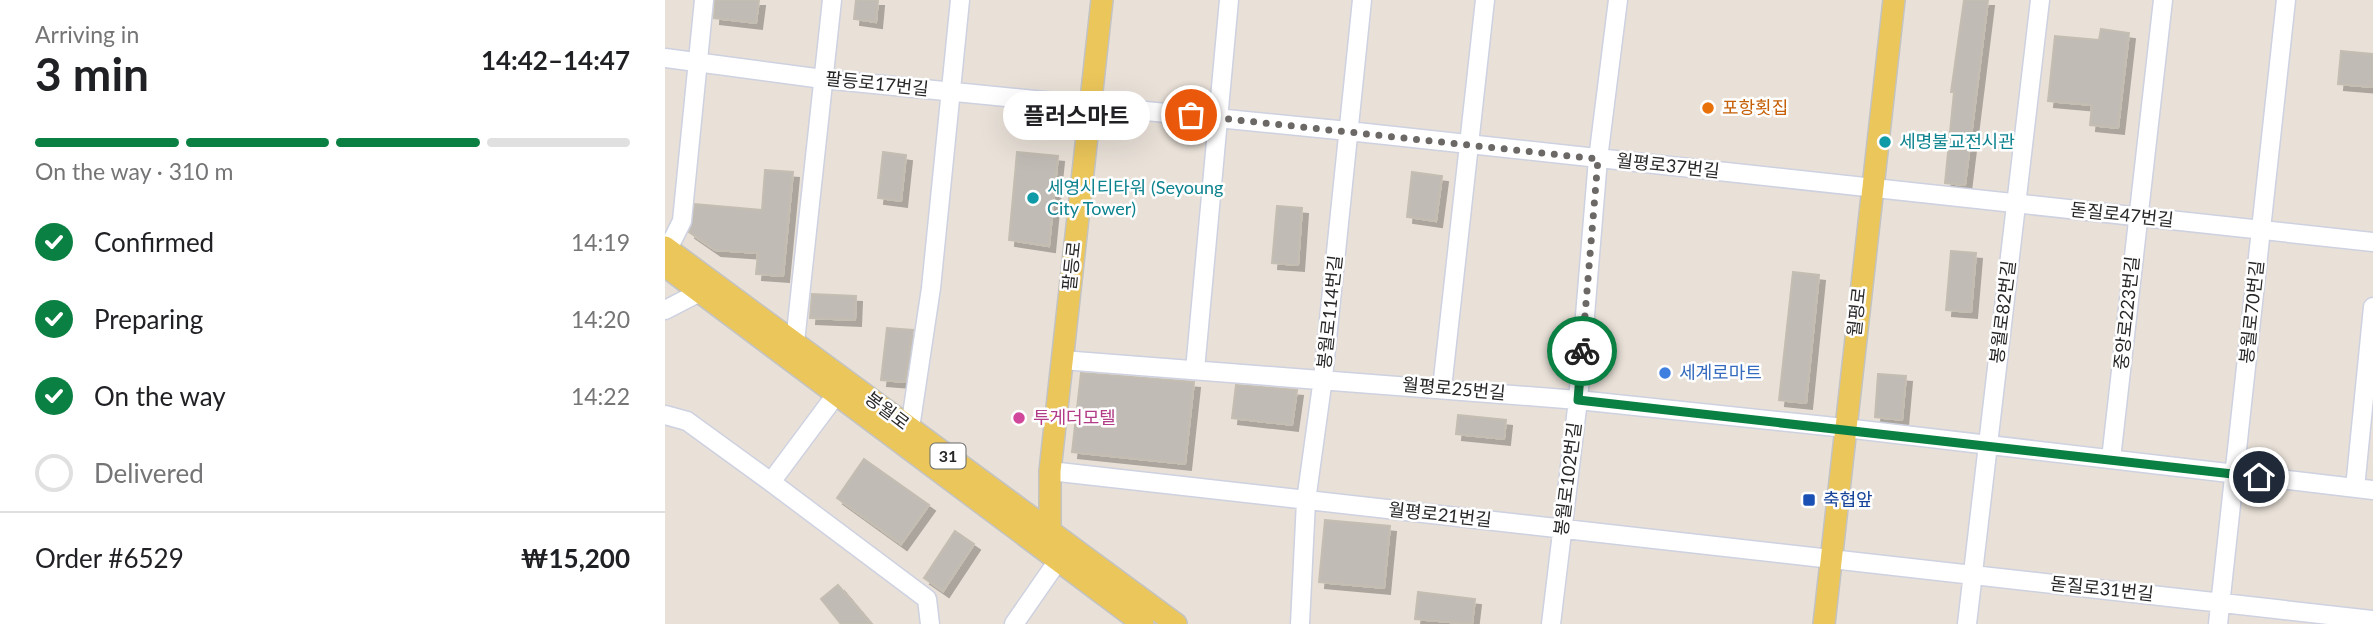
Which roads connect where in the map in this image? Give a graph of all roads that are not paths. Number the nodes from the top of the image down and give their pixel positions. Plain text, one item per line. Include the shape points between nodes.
1 (704, 0) edge
2 (832, 0) edge
3 (960, 0) edge
4 (1102, 0) edge
5 (1229, 0) edge
6 (1362, 0) edge
7 (1485, 0) edge
8 (1618, 0) edge
9 (1894, 0) edge
10 (2040, 0) edge
11 (2163, 0) edge
12 (2286, 0) edge
13 (665, 58) edge
14 (696, 62) junction
15 (823, 79) junction
16 (951, 91) junction
17 (1090, 104) junction
18 (1216, 118) junction
19 (1348, 131) junction
20 (1470, 145) junction
21 (1598, 159) junction
22 (1871, 188) junction
23 (2016, 204) junction
24 (2139, 217) junction
25 (2261, 230) junction
26 (2373, 242) edge
27 (666, 254) edge
28 (699, 292) junction
29 (2373, 307) edge
30 (665, 310) edge
31 (795, 342) junction
32 (1062, 360) junction
33 (1195, 370) junction
34 (1323, 378) junction
35 (841, 387) junction
36 (1442, 388) junction
37 (1578, 400) junction
38 (665, 415) edge
39 (910, 428) junction
40 (1845, 428) junction
41 (1988, 445) junction
42 (2111, 459) junction
43 (1050, 471) junction
44 (2235, 474) junction
45 (771, 482) junction
46 (2355, 488) junction
47 (2373, 490) edge
48 (1306, 501) junction
49 (1562, 528) junction
50 (1050, 531) junction
51 (1063, 553) junction
52 (1831, 558) junction
53 (1973, 574) junction
54 (2221, 602) junction
55 (2373, 620) edge
56 (930, 624) edge
57 (1014, 624) edge
58 (1143, 624) edge
59 (1176, 624) edge
60 (1300, 624) edge
61 (1551, 624) edge
62 (1824, 624) edge
63 (1967, 624) edge
64 (2218, 624) edge

1 - 14 street
2 - 15 street
3 - 16 street
4 - 17 main road, 팔등로
5 - 18 street
6 - 19 street, 봉월로114번길
7 - 20 street
8 - 21 street, 봉월로102번길
9 - 22 main road, 월평로
10 - 23 street, 봉월로82번길
11 - 24 street, 중앙로223번길
12 - 25 street, 봉월로70번길
13 - 14 street, 팔등로17번길
14 - 15 street, 팔등로17번길
14 - 27 street via 682,221
15 - 16 street, 팔등로17번길
15 - 31 street
16 - 17 street, 팔등로17번길
16 - 39 street via 931,288
17 - 18 street, 월평로37번길
17 - 32 main road, 팔등로
18 - 19 street, 월평로37번길
18 - 33 street
19 - 20 street, 월평로37번길
19 - 34 street, 봉월로114번길
20 - 21 street, 월평로37번길
20 - 36 street
21 - 22 street, 월평로37번길
21 - 37 street, 봉월로102번길
22 - 23 street, 돋질로47번길
22 - 40 main road, 월평로
23 - 24 street, 돋질로47번길
23 - 41 street, 봉월로82번길
24 - 25 street, 돋질로47번길
24 - 42 street, 중앙로223번길
25 - 26 street, 돋질로47번길
25 - 44 street, 봉월로70번길
27 - 28 main road
27 - 31 main road, 봉월로 / 31
28 - 30 street
28 - 35 main road
29 - 46 street
31 - 35 main road, 봉월로 / 31
32 - 33 street, 월평로25번길
32 - 43 main road, 팔등로
33 - 34 street, 월평로25번길
34 - 36 street, 월평로25번길
34 - 48 street, 봉월로114번길
35 - 39 main road, 봉월로 / 31
35 - 45 street
35 - 51 main road
36 - 37 street, 월평로25번길
37 - 40 street, 월평로25번길
37 - 49 street, 봉월로102번길
38 - 45 street via 687,421
39 - 50 main road, 봉월로 / 31
40 - 41 street, 월평로25번길
40 - 52 main road, 월평로
41 - 42 street, 월평로25번길
41 - 53 street, 봉월로82번길
42 - 44 street, 월평로25번길
43 - 48 street, 월평로21번길
43 - 50 main road, 팔등로
44 - 46 street, 월평로25번길
44 - 54 street, 봉월로70번길
45 - 56 street via 927,599
46 - 47 street, 월평로25번길
48 - 49 street, 월평로21번길
48 - 60 street, 봉월로114번길
49 - 52 street, 월평로21번길
49 - 61 street, 봉월로102번길
50 - 51 main road, 봉월로 / 31
51 - 57 street
51 - 58 main road
51 - 59 main road, 봉월로 / 31
52 - 53 street, 돋질로31번길
52 - 62 main road, 월평로
53 - 54 street, 돋질로31번길
53 - 63 street, 봉월로82번길
54 - 55 street, 돋질로31번길
54 - 64 street, 봉월로70번길

